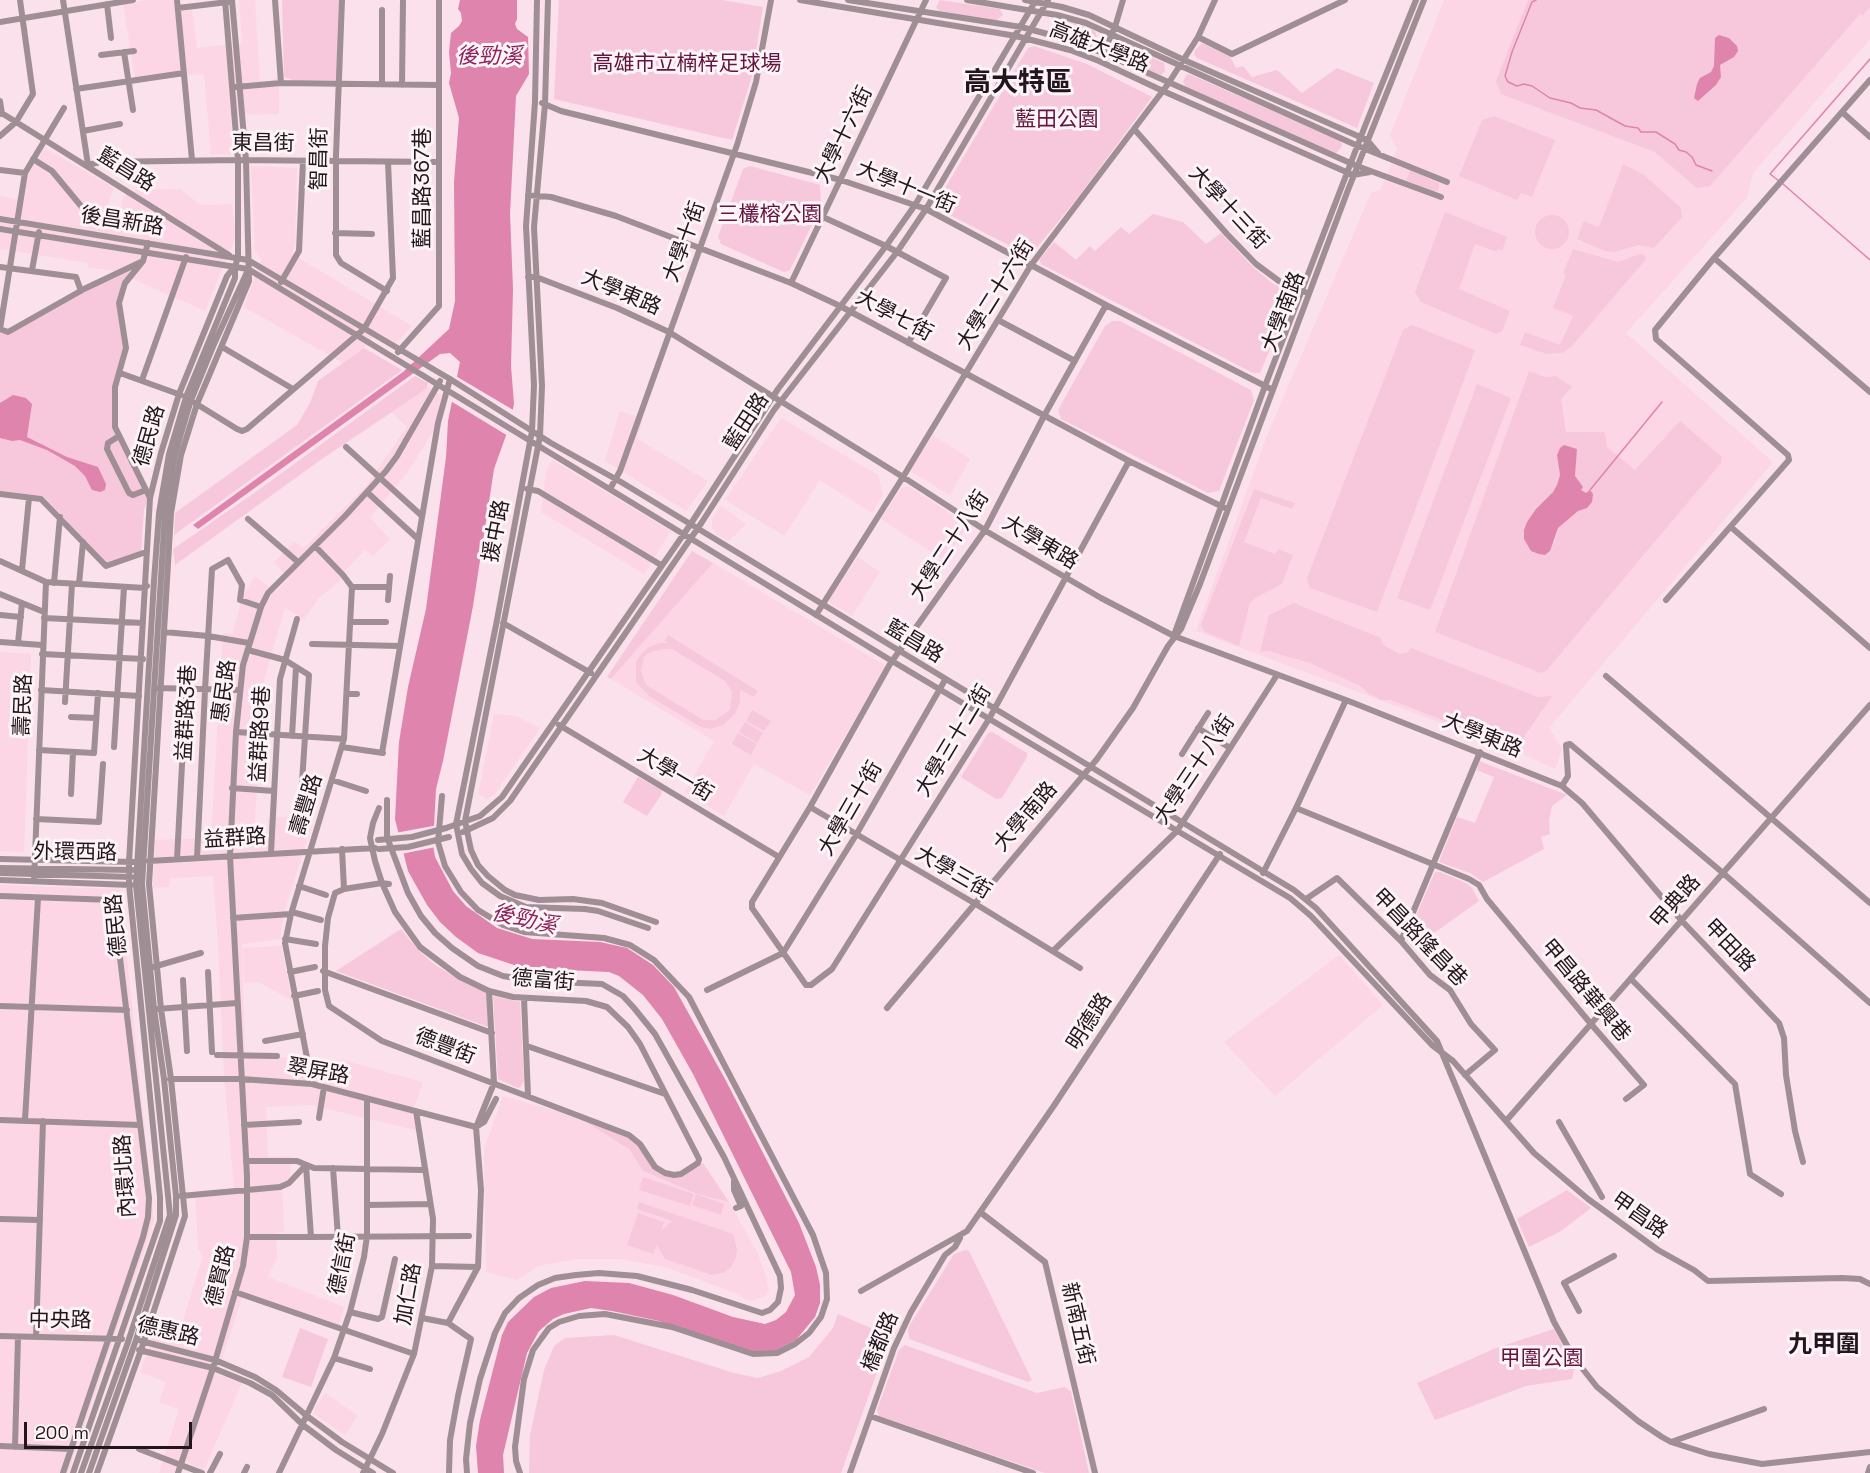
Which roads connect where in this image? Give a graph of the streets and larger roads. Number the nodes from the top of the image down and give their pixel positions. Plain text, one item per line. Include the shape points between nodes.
1 (20, 0) edge
2 (63, 0) edge
3 (133, 0) edge
4 (177, 0) edge
5 (275, 0) edge
6 (342, 0) edge
7 (403, 0) edge
8 (439, 0) edge
9 (537, 0) edge
10 (548, 0) edge
11 (771, 0) edge
12 (800, 0) edge
13 (848, 0) edge
14 (926, 0) edge
15 (967, 0) edge
16 (1025, 0) edge
17 (1123, 0) edge
18 (1215, 0) edge
19 (1345, 0) edge
20 (1416, 0) edge
21 (1424, 0) edge
22 (229, 1) edge
23 (1035, 1) edge
24 (1047, 2) edge
25 (107, 4) junction
26 (178, 8) junction
27 (382, 10) dead end
28 (64, 11) junction
29 (1030, 11) junction
30 (920, 12) junction
31 (1041, 13) junction
32 (23, 18) junction
33 (916, 20) junction
34 (0, 22) edge
35 (1021, 27) junction
36 (1114, 27) junction
37 (1032, 29) junction
38 (1111, 34) junction
39 (1016, 36) junction
40 (1198, 37) junction
41 (111, 38) dead end
42 (1027, 38) junction
43 (134, 51) dead end
44 (124, 52) junction
45 (1102, 53) junction
46 (101, 55) dead end
47 (1184, 60) junction
48 (1099, 61) junction
49 (1180, 67) junction
50 (184, 73) junction
51 (1870, 80) edge
52 (128, 81) junction
53 (281, 82) junction
54 (339, 84) junction
55 (382, 84) junction
56 (1168, 84) junction
57 (402, 85) junction
58 (439, 85) junction
59 (236, 87) junction
60 (76, 89) junction
61 (1163, 91) junction
62 (0, 102) edge
63 (535, 102) junction
64 (545, 104) junction
65 (64, 108) dead end
66 (133, 110) dead end
67 (1842, 112) junction
68 (1, 113) edge
69 (16, 122) junction
70 (120, 124) dead end
71 (1135, 130) junction
72 (83, 131) junction
73 (0, 136) edge
74 (1870, 136) edge
75 (1364, 139) junction
76 (45, 140) junction
77 (1361, 148) junction
78 (735, 153) junction
79 (1379, 154) junction
80 (33, 159) junction
81 (238, 159) junction
82 (192, 160) junction
83 (246, 160) junction
84 (303, 161) junction
85 (336, 162) junction
86 (388, 162) junction
87 (439, 162) junction
88 (88, 165) junction
89 (1354, 165) junction
90 (0, 170) edge
91 (1370, 172) junction
92 (25, 173) junction
93 (1351, 174) junction
94 (841, 180) junction
95 (1447, 182) dead end
96 (528, 195) junction
97 (537, 196) junction
98 (1441, 197) dead end
99 (915, 205) junction
100 (81, 206) dead end
101 (926, 209) junction
102 (823, 217) junction
103 (0, 219) edge
104 (17, 221) junction
105 (40, 225) junction
106 (0, 229) edge
107 (15, 231) junction
108 (335, 233) junction
109 (38, 234) junction
110 (372, 234) dead end
111 (148, 243) junction
112 (886, 246) junction
113 (187, 249) junction
114 (700, 249) junction
115 (146, 252) junction
116 (897, 252) junction
117 (235, 257) junction
118 (186, 258) junction
119 (1714, 258) junction
120 (248, 260) junction
121 (143, 261) junction
122 (1031, 265) junction
123 (235, 266) junction
124 (0, 267) edge
125 (9, 268) junction
126 (248, 269) junction
127 (32, 270) junction
128 (528, 277) junction
129 (536, 277) junction
130 (282, 280) junction
131 (791, 283) junction
132 (278, 287) junction
133 (81, 291) junction
134 (387, 291) junction
135 (1306, 292) junction
136 (1107, 305) junction
137 (840, 306) junction
138 (850, 312) junction
139 (998, 320) junction
140 (0, 329) edge
141 (364, 329) junction
142 (669, 333) junction
143 (356, 334) junction
144 (908, 343) junction
145 (222, 347) junction
146 (400, 350) junction
147 (393, 358) junction
148 (1075, 361) junction
149 (120, 373) junction
150 (966, 374) junction
151 (443, 375) junction
152 (452, 380) junction
153 (142, 381) junction
154 (438, 384) junction
155 (1268, 387) junction
156 (293, 389) junction
157 (448, 390) junction
158 (1870, 392) edge
159 (773, 396) junction
160 (188, 399) junction
161 (780, 401) junction
162 (1044, 416) junction
163 (532, 431) junction
164 (119, 436) junction
165 (540, 436) junction
166 (530, 441) junction
167 (537, 445) junction
168 (346, 447) dead end
169 (1129, 461) junction
170 (381, 477) junction
171 (903, 477) junction
172 (616, 480) junction
173 (525, 489) junction
174 (610, 489) junction
175 (147, 490) junction
176 (368, 493) junction
177 (0, 494) edge
178 (29, 498) junction
179 (150, 498) junction
180 (1225, 508) junction
181 (422, 516) junction
182 (60, 517) junction
183 (248, 519) dead end
184 (690, 525) junction
185 (1732, 528) junction
186 (696, 530) junction
187 (985, 530) junction
188 (683, 535) junction
189 (690, 539) junction
190 (418, 540) junction
191 (83, 542) junction
192 (315, 546) junction
193 (146, 552) junction
194 (298, 562) junction
195 (1, 564) edge
196 (661, 566) junction
197 (22, 570) junction
198 (167, 572) junction
199 (160, 576) junction
200 (390, 576) dead end
201 (1066, 578) junction
202 (154, 581) junction
203 (46, 582) junction
204 (54, 583) junction
205 (76, 584) junction
206 (124, 587) junction
207 (352, 587) junction
208 (389, 587) junction
209 (145, 588) junction
210 (0, 594) edge
211 (388, 600) dead end
212 (1666, 600) dead end
213 (22, 603) junction
214 (823, 606) junction
215 (261, 607) junction
216 (0, 615) edge
217 (44, 615) junction
218 (816, 615) junction
219 (21, 617) junction
220 (297, 619) dead end
221 (70, 620) junction
222 (497, 620) junction
223 (122, 622) junction
224 (351, 622) junction
225 (386, 622) dead end
226 (143, 624) junction
227 (504, 624) junction
228 (164, 632) junction
229 (208, 636) junction
230 (1174, 636) junction
231 (0, 642) edge
232 (18, 643) junction
233 (312, 644) dead end
234 (42, 645) junction
235 (350, 645) junction
236 (400, 646) junction
237 (249, 647) junction
238 (1870, 648) edge
239 (898, 652) junction
240 (42, 654) junction
241 (68, 656) junction
242 (120, 658) junction
243 (141, 659) junction
244 (155, 659) junction
245 (285, 660) junction
246 (892, 661) junction
247 (296, 667) junction
248 (588, 672) junction
249 (1277, 675) junction
250 (596, 676) junction
251 (1606, 676) dead end
252 (945, 680) junction
253 (139, 688) junction
254 (153, 688) junction
255 (186, 689) junction
256 (939, 689) junction
257 (41, 690) junction
258 (205, 690) junction
259 (240, 690) junction
260 (66, 691) junction
261 (98, 693) junction
262 (118, 694) junction
263 (347, 694) junction
264 (357, 694) dead end
265 (139, 696) junction
266 (1346, 700) junction
267 (65, 702) dead end
268 (1870, 705) edge
269 (994, 710) junction
270 (1208, 712) dead end
271 (71, 717) dead end
272 (96, 718) junction
273 (989, 719) junction
274 (554, 721) junction
275 (561, 726) junction
276 (1198, 728) junction
277 (236, 732) junction
278 (277, 735) junction
279 (292, 736) junction
280 (305, 737) junction
281 (344, 739) junction
282 (114, 747) dead end
283 (342, 747) junction
284 (1230, 748) junction
285 (39, 750) junction
286 (73, 752) junction
287 (1480, 753) junction
288 (1182, 754) dead end
289 (103, 764) dead end
290 (1090, 768) junction
291 (1084, 776) junction
292 (332, 780) junction
293 (1563, 786) junction
294 (232, 788) junction
295 (274, 791) junction
296 (366, 791) dead end
297 (71, 794) dead end
298 (442, 796) dead end
299 (301, 798) dead end
300 (387, 800) dead end
301 (810, 807) junction
302 (379, 808) dead end
303 (1296, 808) junction
304 (1772, 818) junction
305 (36, 819) junction
306 (465, 821) junction
307 (1182, 823) junction
308 (456, 824) junction
309 (466, 831) junction
310 (1177, 831) junction
311 (457, 834) junction
312 (856, 835) junction
313 (375, 848) junction
314 (1224, 848) junction
315 (342, 849) junction
316 (310, 850) junction
317 (271, 853) junction
318 (230, 856) junction
319 (1219, 856) junction
320 (779, 857) junction
321 (197, 858) junction
322 (0, 859) edge
323 (177, 859) junction
324 (35, 860) junction
325 (151, 861) junction
326 (901, 861) junction
327 (1434, 864) junction
328 (0, 868) edge
329 (1263, 872) junction
330 (0, 873) edge
331 (1723, 873) junction
332 (138, 874) junction
333 (34, 875) junction
334 (1258, 879) junction
335 (0, 880) edge
336 (386, 884) junction
337 (299, 886) junction
338 (344, 888) junction
339 (1294, 890) joint
340 (0, 896) edge
341 (326, 896) dead end
342 (38, 898) junction
343 (1290, 898) joint
344 (1306, 899) junction
345 (974, 903) junction
346 (1870, 903) edge
347 (291, 913) junction
348 (233, 918) junction
349 (321, 920) dead end
350 (1682, 921) junction
351 (656, 922) dead end
352 (648, 928) dead end
353 (285, 939) junction
354 (1401, 942) junction
355 (316, 944) dead end
356 (1053, 951) junction
357 (201, 953) dead end
358 (783, 953) junction
359 (147, 967) junction
360 (315, 967) dead end
361 (1080, 968) dead end
362 (323, 971) junction
363 (208, 972) dead end
364 (290, 972) junction
365 (1631, 979) junction
366 (183, 980) dead end
367 (707, 990) dead end
368 (318, 991) dead end
369 (489, 991) junction
370 (294, 996) junction
371 (524, 998) junction
372 (237, 1003) junction
373 (1870, 1003) edge
374 (210, 1005) junction
375 (0, 1006) edge
376 (32, 1007) junction
377 (184, 1007) junction
378 (887, 1008) dead end
379 (151, 1009) junction
380 (127, 1010) junction
381 (1591, 1024) junction
382 (492, 1033) junction
383 (303, 1035) junction
384 (265, 1041) dead end
385 (527, 1046) junction
386 (187, 1051) dead end
387 (1443, 1053) junction
388 (240, 1055) junction
389 (277, 1056) dead end
390 (1465, 1075) junction
391 (168, 1079) junction
392 (241, 1079) junction
393 (148, 1080) junction
394 (156, 1080) junction
395 (494, 1083) junction
396 (312, 1084) junction
397 (324, 1087) junction
398 (665, 1094) junction
399 (528, 1096) junction
400 (367, 1099) junction
401 (496, 1099) dead end
402 (1626, 1099) dead end
403 (416, 1111) junction
404 (319, 1118) dead end
405 (0, 1119) edge
406 (25, 1120) junction
407 (44, 1121) junction
408 (1506, 1121) junction
409 (298, 1122) dead end
410 (1559, 1122) dead end
411 (139, 1125) junction
412 (244, 1125) junction
413 (477, 1126) junction
414 (246, 1161) junction
415 (699, 1161) joint
416 (1803, 1162) dead end
417 (306, 1165) junction
418 (333, 1168) junction
419 (367, 1170) junction
420 (424, 1170) junction
421 (735, 1180) junction
422 (1597, 1189) junction
423 (247, 1190) junction
424 (1781, 1194) dead end
425 (172, 1196) junction
426 (184, 1196) junction
427 (160, 1197) junction
428 (1602, 1197) dead end
429 (1588, 1199) junction
430 (430, 1204) junction
431 (367, 1205) junction
432 (736, 1208) dead end
433 (980, 1212) junction
434 (0, 1220) edge
435 (40, 1220) junction
436 (434, 1235) junction
437 (962, 1235) junction
438 (367, 1236) junction
439 (469, 1236) dead end
440 (247, 1237) junction
441 (310, 1237) junction
442 (338, 1237) junction
443 (1614, 1256) dead end
444 (395, 1259) dead end
445 (432, 1266) junction
446 (478, 1267) junction
447 (1870, 1284) edge
448 (861, 1291) dead end
449 (235, 1292) junction
450 (1580, 1311) dead end
451 (350, 1312) junction
452 (422, 1318) junction
453 (448, 1323) junction
454 (344, 1331) junction
455 (0, 1336) edge
456 (18, 1337) junction
457 (36, 1337) junction
458 (109, 1338) junction
459 (120, 1340) junction
460 (144, 1342) junction
461 (131, 1343) junction
462 (141, 1350) junction
463 (414, 1354) junction
464 (334, 1358) junction
465 (214, 1364) junction
466 (370, 1369) dead end
467 (1764, 1409) dead end
468 (307, 1416) junction
469 (870, 1416) junction
470 (303, 1425) junction
471 (1671, 1442) junction
472 (0, 1446) edge
473 (15, 1447) junction
474 (71, 1449) junction
475 (139, 1449) dead end
476 (1870, 1452) edge
477 (220, 1454) dead end
478 (369, 1460) junction
479 (181, 1464) junction
480 (1764, 1464) junction
481 (1010, 1465) junction
482 (1870, 1467) edge
483 (364, 1471) edge
484 (68, 1473) edge
485 (81, 1473) edge
486 (89, 1473) edge
487 (97, 1473) edge
488 (178, 1473) edge
489 (202, 1473) edge
490 (210, 1473) edge
491 (279, 1473) edge
492 (373, 1473) edge
493 (393, 1473) edge
494 (449, 1473) edge
495 (467, 1473) edge
496 (520, 1473) edge
497 (850, 1473) edge
498 (1007, 1473) edge
499 (1033, 1473) edge
500 (1095, 1473) edge
501 (1766, 1473) edge
502 (1868, 1473) edge

1 - 32 street
2 - 28 street
3 - 25 street
4 - 26 street
5 - 53 street
6 - 54 street, 智昌街
7 - 57 street
8 - 58 street, 藍昌路367巷
9 - 63 street, 援中路
10 - 64 street, 援中路
11 - 78 street, 大學十街 via 756,82
12 - 33 street, 高雄大學路
13 - 30 street, 高雄大學路
14 - 30 street, 大學十六街
15 - 29 street, 高雄大學路
16 - 23 street, 高雄大學路
17 - 36 street
18 - 40 street, 大學二十六街
19 - 40 street via 1232,54
20 - 75 street, 大學南路
21 - 75 street, 大學南路
22 - 26 street
22 - 59 street, 德民路
23 - 24 street, 高雄大學路
23 - 29 street, 藍田路
24 - 31 street, 藍田路
24 - 36 street, 高雄大學路
25 - 28 street
25 - 41 street
26 - 50 street
27 - 55 street
28 - 32 street
28 - 60 street
29 - 31 street, 高雄大學路
29 - 35 street, 藍田路
30 - 33 street, 大學十六街
30 - 35 street, 高雄大學路
31 - 37 street, 藍田路
31 - 38 street, 高雄大學路 via 1086,22
32 - 34 street
32 - 69 street via 33,94
33 - 39 street, 高雄大學路
33 - 94 street, 大學十六街
35 - 37 street, 高雄大學路
35 - 39 street, 藍田路
36 - 38 street
36 - 47 street, 高雄大學路
37 - 42 street, 藍田路
37 - 45 street, 高雄大學路
38 - 45 street
38 - 49 street, 高雄大學路
39 - 42 street, 高雄大學路
39 - 99 street, 藍田路
40 - 47 street, 大學二十六街
42 - 48 street, 高雄大學路
42 - 101 street, 藍田路
43 - 44 street
44 - 46 street
44 - 52 street
45 - 48 street
45 - 56 street, 高雄大學路
47 - 49 street, 大學二十六街
47 - 75 street, 高雄大學路
48 - 61 street, 高雄大學路
49 - 56 street, 大學二十六街
49 - 77 street, 高雄大學路
50 - 52 street
50 - 82 street
51 - 67 street
52 - 60 street
52 - 66 street
53 - 54 street
53 - 59 street
54 - 55 street
54 - 85 street, 智昌街
55 - 57 street
56 - 61 street, 大學二十六街
56 - 89 street, 高雄大學路
57 - 58 street
58 - 87 street, 藍昌路367巷
59 - 81 street, 德民路
59 - 83 street, 德民路
60 - 72 street
61 - 71 street, 大學二十六街
61 - 93 street, 高雄大學路
62 - 68 street
63 - 64 street, 大學十一街
63 - 96 street, 援中路
64 - 78 street, 大學十一街
64 - 97 street, 援中路
65 - 76 street
67 - 74 street
67 - 119 street
68 - 69 street, 藍昌路
69 - 73 street
69 - 76 street, 藍昌路
70 - 72 street
71 - 122 street, 大學二十六街
71 - 135 street, 大學十三街 via 1257,264 1279,281
72 - 88 street
75 - 77 street, 大學南路
75 - 79 street, 高雄大學路
76 - 80 street
76 - 88 street, 藍昌路
77 - 79 street, 高雄大學路
77 - 89 street, 大學南路
78 - 94 street, 大學十一街
78 - 114 street, 大學十街
79 - 95 street, 高雄大學路
80 - 92 street
80 - 100 street via 52,171
81 - 82 street, 東昌街
81 - 83 street, 東昌街
81 - 117 street, 德民路
82 - 88 street, 東昌街
83 - 84 street, 東昌街
83 - 120 street, 德民路
84 - 85 street, 東昌街
84 - 130 street via 299,251
85 - 86 street, 東昌街
85 - 108 street, 智昌街
86 - 87 street, 東昌街
86 - 134 street via 393,278
87 - 146 street, 藍昌路367巷 via 440,306
88 - 117 street, 藍昌路
89 - 91 street, 高雄大學路
89 - 93 street, 大學南路
90 - 92 street
91 - 93 street
91 - 98 street, 高雄大學路
92 - 104 street
93 - 135 street, 大學南路
94 - 99 street, 大學十一街
94 - 102 street, 大學十六街
96 - 97 street, 大學七街
96 - 128 street, 援中路
97 - 114 street, 大學七街 via 616,216
97 - 129 street, 援中路
99 - 101 street, 大學十一街
99 - 112 street, 藍田路
101 - 116 street, 藍田路
101 - 122 street, 大學十一街
102 - 112 street
102 - 131 street, 大學十六街
103 - 104 street, 後昌新路
104 - 105 street, 後昌新路
104 - 107 street
105 - 109 street
105 - 111 street, 後昌新路
106 - 107 street, 後昌新路
107 - 109 street, 後昌新路
107 - 125 street
108 - 110 street
108 - 134 street, 智昌街 via 336,255 341,263
109 - 115 street, 後昌新路
109 - 127 street
111 - 113 street, 後昌新路
111 - 115 street
112 - 116 street
112 - 137 street, 藍田路
113 - 117 street, 後昌新路
113 - 118 street
114 - 131 street, 大學七街
114 - 142 street, 大學十街
115 - 118 street, 後昌新路
115 - 121 street
116 - 138 street, 藍田路
116 - 144 street via 946,278
117 - 120 street, 藍昌路
117 - 123 street, 德民路
118 - 123 street, 後昌新路
118 - 153 street
119 - 158 street
119 - 185 street via 1654,334 1788,455 1788,463
120 - 126 street, 德民路
120 - 130 street, 藍昌路
121 - 133 street
121 - 149 street via 125,283 119,303 126,348
122 - 136 street, 大學十一街
122 - 139 street, 大學二十六街
123 - 126 street
123 - 160 street, 德民路 via 228,276
124 - 125 street
125 - 127 street
125 - 140 street
126 - 132 street
126 - 145 street, 德民路 via 246,289
126 - 160 street, 德民路
127 - 133 street via 76,277
128 - 129 street, 大學東路
128 - 163 street, 援中路 via 534,385
129 - 142 street, 大學東路
129 - 165 street, 援中路 via 542,386
130 - 132 street
130 - 141 street, 藍昌路
131 - 137 street, 大學七街
132 - 143 street
133 - 140 street via 8,332
134 - 141 street
135 - 155 street, 大學南路
136 - 148 street, 大學二十八街
136 - 155 street, 大學十一街
137 - 138 street, 大學七街
137 - 159 street, 藍田路
138 - 144 street, 大學七街
138 - 161 street, 藍田路
139 - 148 street
139 - 150 street, 大學二十六街
141 - 143 street
141 - 146 street, 藍昌路
142 - 159 street, 大學東路
142 - 172 street, 大學十街
143 - 147 street
143 - 156 street
144 - 150 street, 大學七街
145 - 156 street
145 - 160 street, 德民路
146 - 147 street, 藍昌路367巷
146 - 151 street, 藍昌路
147 - 154 street
148 - 162 street, 大學二十八街
149 - 153 street
149 - 164 street via 115,387 114,427
150 - 162 street, 大學七街
150 - 171 street, 大學二十六街
151 - 152 street
151 - 154 street, 惠民路
152 - 157 street
152 - 163 street, 藍昌路
153 - 160 street
154 - 157 street
154 - 170 street, 惠民路
155 - 180 street, 大學南路
156 - 160 street via 242,431
157 - 166 street, 藍昌路
157 - 181 street via 438,423
159 - 161 street, 大學東路
159 - 184 street, 藍田路
160 - 179 street, 德民路 via 161,453
160 - 198 street, 德民路 via 171,513
160 - 199 street, 德民路 via 170,477
160 - 202 street, 德民路 via 164,478
161 - 171 street, 大學東路
161 - 186 street, 藍田路
162 - 169 street, 大學七街
162 - 187 street, 大學二十八街
163 - 165 street, 藍昌路
163 - 166 street, 援中路
164 - 175 street
164 - 175 street via 108,443 107,449 129,493
165 - 167 street, 援中路
165 - 172 street, 藍昌路
166 - 167 street, 藍昌路
166 - 173 street, 援中路
167 - 173 street, 援中路
167 - 174 street, 藍昌路
168 - 170 street
169 - 180 street, 大學七街
169 - 201 street, 大學三十二街
170 - 176 street, 惠民路
170 - 181 street
171 - 187 street, 大學東路
171 - 214 street, 大學二十六街
172 - 174 street, 大學十街
172 - 184 street, 藍昌路
173 - 196 street via 538,491
173 - 222 street, 援中路
173 - 227 street, 援中路
174 - 188 street, 藍昌路
175 - 179 street
176 - 190 street
176 - 192 street, 惠民路
177 - 178 street
178 - 182 street via 41,499
178 - 197 street
179 - 193 street, 德民路
180 - 230 street, 大學南路 via 1181,629
181 - 190 street
182 - 191 street
182 - 204 street
183 - 194 street
184 - 186 street, 藍昌路
184 - 188 street, 藍田路
185 - 212 street
185 - 238 street
186 - 189 street, 藍田路
186 - 214 street, 藍昌路
187 - 201 street, 大學東路
187 - 239 street, 大學二十八街
188 - 189 street, 藍昌路
188 - 196 street, 藍田路
189 - 218 street, 藍昌路
189 - 250 street, 藍田路
190 - 236 street
191 - 193 street via 108,566
191 - 205 street
192 - 194 street, 惠民路
192 - 207 street
193 - 209 street, 德民路
194 - 215 street, 惠民路 via 267,593
195 - 197 street
196 - 248 street, 藍田路
197 - 203 street
198 - 199 street
198 - 228 street, 德民路
199 - 202 street
199 - 244 street, 德民路
200 - 208 street
201 - 230 street, 大學東路
201 - 269 street, 大學三十二街
202 - 209 street
202 - 244 street, 德民路
203 - 204 street
203 - 217 street, 壽民路
204 - 205 street
205 - 206 street
205 - 221 street
206 - 209 street
206 - 223 street
207 - 208 street
207 - 224 street, 壽豐路
208 - 211 street
209 - 226 street, 德民路
210 - 213 street
213 - 217 street
213 - 219 street
214 - 218 street, 大學二十六街
214 - 239 street, 藍昌路
215 - 229 street, 益群路3巷 via 240,600 242,585 228,561 212,569
215 - 237 street, 惠民路
216 - 219 street
217 - 221 street
217 - 234 street, 壽民路
218 - 246 street, 藍昌路
219 - 232 street
220 - 245 street, 益群路9巷
221 - 223 street
221 - 241 street
222 - 227 street
222 - 308 street, 援中路
223 - 226 street
223 - 242 street
224 - 225 street
224 - 235 street, 壽豐路
226 - 243 street, 德民路
227 - 248 street
227 - 306 street, 援中路
228 - 229 street
228 - 244 street, 德民路
229 - 237 street
229 - 258 street, 益群路3巷
230 - 249 street, 大學東路
230 - 290 street, 大學南路 via 1133,708
231 - 232 street
232 - 234 street
233 - 235 street
234 - 240 street, 壽民路
235 - 236 street
235 - 263 street, 壽豐路
236 - 283 street via 384,753
237 - 245 street
237 - 259 street, 惠民路
239 - 246 street, 大學二十八街
239 - 252 street, 藍昌路
240 - 241 street
240 - 257 street, 壽民路
241 - 242 street
241 - 260 street
242 - 243 street
242 - 262 street
243 - 244 street
243 - 253 street, 德民路
244 - 254 street, 德民路
244 - 254 street, 德民路
245 - 247 street
245 - 278 street, 益群路9巷 via 279,679
246 - 256 street, 藍昌路
246 - 301 street, 大學二十八街
247 - 279 street
247 - 280 street via 309,675
248 - 250 street
248 - 274 street, 藍田路
249 - 266 street, 大學東路
249 - 284 street, 大學三十八街
250 - 275 street, 藍田路
251 - 304 street
252 - 256 street, 大學三十街
252 - 269 street, 藍昌路
253 - 254 street
253 - 265 street, 德民路
254 - 255 street
254 - 325 street, 德民路
254 - 332 street, 德民路
255 - 258 street
255 - 323 street
256 - 273 street, 藍昌路
256 - 312 street, 大學三十街
257 - 260 street
257 - 285 street, 壽民路
258 - 259 street
258 - 321 street, 益群路3巷
259 - 277 street, 惠民路
260 - 261 street
260 - 267 street
261 - 262 street
261 - 272 street
262 - 265 street
262 - 282 street
263 - 264 street
263 - 281 street, 壽豐路
265 - 332 street, 德民路
266 - 287 street, 大學東路
266 - 303 street
268 - 304 street, 甲典路
269 - 273 street, 大學三十二街
269 - 290 street, 藍昌路
270 - 276 street
271 - 272 street
272 - 286 street via 94,753
273 - 291 street, 藍昌路
273 - 326 street, 大學三十二街
274 - 275 street, 大學一街
274 - 306 street, 藍田路 via 502,797 480,816
275 - 309 street, 藍田路 via 503,810
275 - 320 street, 大學一街
276 - 284 street
276 - 288 street
277 - 278 street
277 - 294 street, 惠民路
278 - 279 street
278 - 295 street, 益群路9巷
279 - 280 street
280 - 281 street
280 - 299 street
281 - 283 street, 壽豐路
283 - 292 street, 壽豐路
284 - 307 street, 大學三十八街
285 - 286 street
285 - 305 street, 壽民路
286 - 297 street
287 - 293 street, 大學東路
287 - 327 street
289 - 305 street via 99,822
290 - 291 street, 大學南路
290 - 307 street, 藍昌路
291 - 310 street, 藍昌路
291 - 345 street, 大學南路
292 - 296 street
292 - 316 street, 壽豐路
293 - 331 street via 1568,776 1566,745 1570,744
293 - 350 street, 甲田路 via 1582,803
294 - 295 street
294 - 318 street, 惠民路
295 - 317 street, 益群路9巷
298 - 496 street via 438,842 445,866 478,910 524,932 604,938 630,945 654,960 689,998 813,1235 826,1273 827,1299 821,1317 809,1333 777,1353 753,1354 672,1327 605,1314 579,1316 549,1328 533,1350 522,1391 515,1447
300 - 421 street via 390,849 408,893 435,933 490,972 534,981 602,984 623,996 655,1034
301 - 312 street, 大學三街
301 - 320 street, 大學二十八街
302 - 313 street via 370,831
303 - 327 street, 甲昌路華興巷
303 - 329 street
304 - 331 street, 甲典路
304 - 346 street
305 - 324 street, 壽民路
306 - 308 street, 藍田路
306 - 309 street, 援中路
307 - 310 street, 大學三十八街
307 - 314 street, 藍昌路
308 - 311 street, 援中路
308 - 313 street, 藍田路, bridge via 412,837 378,840
309 - 311 street, 藍田路
309 - 351 street, 援中路 via 478,865 515,895 602,903
310 - 319 street, 藍昌路
310 - 356 street, 大學三十八街
311 - 313 street, 藍田路, bridge via 408,847
311 - 352 street, 援中路 via 462,854 482,884 511,902 538,909 598,911
312 - 326 street, 大學三街
312 - 358 street, 大學三十街
313 - 315 street, 益群路
313 - 336 street, 德富街
314 - 319 street, 明德路
314 - 329 street, 藍昌路
315 - 316 street, 益群路
315 - 338 street
316 - 317 street, 益群路
316 - 337 street, 壽豐路
317 - 318 street, 益群路
318 - 321 street, 益群路
318 - 348 street, 惠民路
319 - 334 street, 藍昌路
319 - 433 street, 明德路
320 - 358 street, 大學二十八街 via 751,906
321 - 323 street, 益群路
322 - 324 street, 外環西路
323 - 325 street, 益群路
324 - 332 street, 外環西路
324 - 333 street, 壽民路
325 - 332 street, 益群路
326 - 345 street, 大學三街
326 - 358 street, 大學三十二街 via 832,969 808,987
327 - 354 street
327 - 381 street, 甲昌路華興巷 via 1479,885
328 - 333 street, 外環西路
329 - 334 street
329 - 339 street, 藍昌路
330 - 333 street, 外環西路
331 - 350 street, 甲典路
331 - 373 street
332 - 333 street, 外環西路
332 - 333 street, 外環西路
332 - 359 street, 德民路
332 - 359 street, 德民路
333 - 335 street, 外環西路
334 - 343 street, 藍昌路
336 - 338 street
336 - 369 street, 德富街 via 395,912 420,947 453,973
337 - 341 street
337 - 347 street, 壽豐路
338 - 362 street, 德豐街 via 332,899
339 - 344 street, 甲昌路
340 - 342 street
342 - 376 street
342 - 380 street, 內環北路 via 113,900
343 - 387 street, 甲昌路
344 - 354 street, 甲昌路隆昌巷 via 1337,878
344 - 387 street, 甲昌路 via 1437,1041
345 - 356 street, 大學三街
345 - 378 street, 大學南路
347 - 348 street
347 - 349 street
347 - 353 street, 壽豐路
348 - 372 street, 惠民路
350 - 365 street, 甲典路
350 - 416 street, 甲田路 via 1779,1023
353 - 355 street
353 - 364 street, 壽豐路
354 - 390 street, 甲昌路隆昌巷 via 1430,975 1450,990 1471,1024 1495,1050
356 - 361 street, 大學三街
357 - 359 street
358 - 367 street
359 - 379 street, 德民路
359 - 379 street, 德民路
360 - 364 street
362 - 382 street
362 - 395 street, 德豐街 via 327,1001 337,1012 382,1041
363 - 374 street
364 - 370 street, 壽豐路
365 - 381 street, 甲典路
365 - 424 street via 1735,1084 1750,1174
366 - 377 street
368 - 370 street
369 - 371 street, 德富街
369 - 382 street
370 - 383 street, 壽豐路
371 - 385 street
371 - 398 street, 德富街 via 586,1001 607,1007 640,1044
372 - 374 street
372 - 388 street, 惠民路
374 - 377 street
374 - 388 street via 214,1054
375 - 376 street
376 - 380 street
376 - 406 street
377 - 379 street
377 - 386 street
379 - 391 street, 德民路
379 - 393 street, 德民路
379 - 394 street, 德民路
380 - 411 street, 內環北路
381 - 402 street, 甲昌路華興巷 via 1644,1085
381 - 408 street, 甲典路
382 - 395 street
383 - 384 street
383 - 396 street, 壽豐路
385 - 398 street
385 - 399 street
387 - 390 street, 甲昌路
387 - 471 street via 1554,1322 1574,1358 1610,1399
388 - 389 street
388 - 392 street, 惠民路
390 - 408 street, 甲昌路
391 - 392 street, 翠屏路
391 - 394 street, 翠屏路
391 - 425 street, 德民路
391 - 426 street, 德民路
392 - 396 street, 翠屏路
392 - 412 street, 德賢路
393 - 394 street, 翠屏路
393 - 427 street, 德民路
394 - 425 street, 德民路
395 - 399 street, 德豐街
395 - 413 street
396 - 397 street, 翠屏路
397 - 400 street, 翠屏路
397 - 404 street
398 - 415 street, 德富街
399 - 415 street, 德豐街 via 629,1135 655,1167 665,1173 681,1174
400 - 403 street, 翠屏路
400 - 419 street, 德信街
401 - 413 street via 484,1122
403 - 413 street, 翠屏路
403 - 420 street, 加仁路
405 - 406 street
406 - 407 street
407 - 411 street
407 - 435 street
408 - 429 street, 甲昌路 via 1534,1153
409 - 412 street
410 - 422 street
411 - 458 street, 內環北路 via 148,1216
412 - 414 street, 德賢路
413 - 446 street via 481,1190
414 - 417 street via 297,1161
414 - 423 street, 德賢路
417 - 418 street
417 - 423 street via 285,1185
417 - 441 street
418 - 419 street
418 - 442 street
419 - 420 street
419 - 431 street, 德信街
420 - 430 street, 加仁路
421 - 432 street via 734,1190 741,1206
421 - 495 street via 778,1269 781,1288 776,1305 757,1313 692,1290 624,1274 576,1275 538,1285 505,1313 495,1333 470,1423
422 - 428 street
422 - 429 street
423 - 426 street
423 - 440 street, 德賢路
425 - 426 street
425 - 427 street
425 - 461 street, 德民路 via 170,1215
426 - 460 street, 德民路 via 183,1226
427 - 459 street, 德民路 via 159,1225
429 - 447 street, 甲昌路 via 1658,1251 1708,1281 1842,1278
430 - 431 street
430 - 436 street, 加仁路
431 - 438 street, 德信街
433 - 437 street, 明德路
433 - 500 street, 新南五街 via 1045,1262
434 - 435 street
435 - 457 street
436 - 438 street
436 - 439 street
436 - 445 street, 加仁路
437 - 448 street
437 - 469 street, 橋都路 via 910,1312
438 - 442 street
438 - 451 street, 德信街
440 - 441 street
440 - 449 street, 德賢路
441 - 442 street
443 - 450 street via 1564,1283
444 - 451 street via 382,1317
445 - 446 street
445 - 452 street, 加仁路
446 - 453 street
449 - 454 street
449 - 465 street, 德賢路
451 - 454 street, 德信街
452 - 453 street
452 - 463 street, 加仁路
453 - 494 street via 471,1339 450,1440
454 - 463 street
454 - 464 street, 德信街
455 - 456 street, 中央路
456 - 457 street, 中央路
456 - 473 street
457 - 458 street, 中央路
458 - 459 street, 中央路
458 - 474 street, 內環北路
459 - 461 street, 德惠路
459 - 484 street, 德民路
460 - 461 street, 德惠路
460 - 462 street, 德民路
460 - 465 street, 德惠路
461 - 462 street, 德惠路
461 - 485 street, 德民路
461 - 486 street, 德民路
462 - 465 street, 德惠路
462 - 487 street, 德民路
463 - 478 street, 加仁路
464 - 466 street
464 - 468 street, 德信街
465 - 468 street, 德惠路 via 255,1377
465 - 470 street, 德惠路 via 272,1395
465 - 479 street, 德賢路
467 - 471 street
468 - 470 street, 德信街
468 - 478 street, 德惠路
469 - 481 street
469 - 497 street, 橋都路
470 - 483 street, 德惠路
470 - 491 street, 德信街
471 - 480 street
472 - 473 street
473 - 474 street
474 - 484 street, 內環北路
475 - 479 street
476 - 480 street
477 - 490 street
478 - 483 street, 加仁路
478 - 493 street, 德惠路
479 - 488 street, 德賢路
479 - 489 street
480 - 501 street
481 - 498 street
481 - 499 street
482 - 502 street
483 - 492 street, 德惠路

